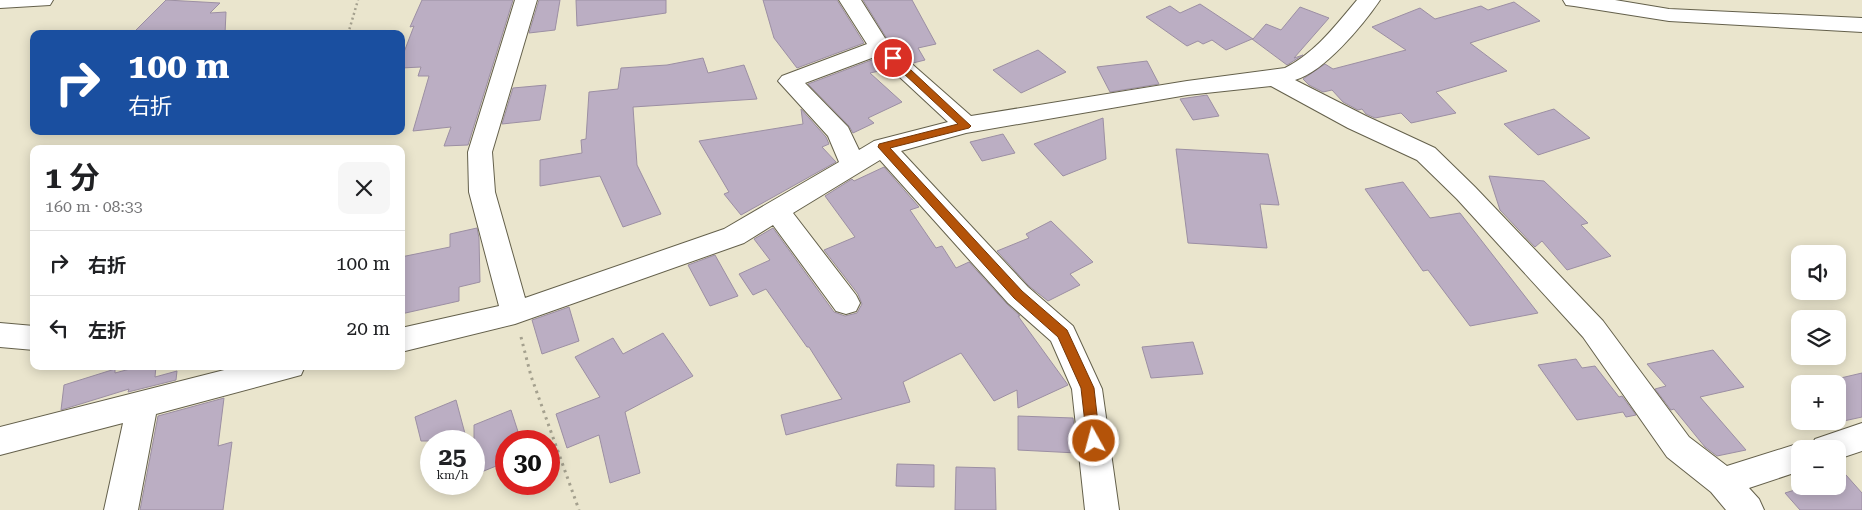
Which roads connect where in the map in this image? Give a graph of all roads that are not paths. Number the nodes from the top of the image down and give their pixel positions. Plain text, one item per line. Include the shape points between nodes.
1 (42, 0) edge
2 (526, 0) edge
3 (850, 0) edge
4 (1369, 0) edge
5 (1574, 0) edge
6 (0, 2) edge
7 (1862, 25) edge
8 (880, 47) junction
9 (1274, 78) junction
10 (966, 126) junction
11 (883, 147) junction
12 (852, 164) junction
13 (776, 210) junction
14 (846, 304) dead end
15 (515, 312) junction
16 (0, 335) edge
17 (30, 338) edge
18 (405, 339) edge
19 (273, 370) edge
20 (142, 404) junction
21 (1862, 437) edge
22 (0, 441) edge
23 (1846, 442) edge
24 (1791, 460) edge
25 (1723, 482) junction
26 (121, 510) edge
27 (1102, 510) edge
28 (1747, 510) edge

1 - 6 street
2 - 15 street via 480,152 482,192
3 - 8 street
4 - 9 street via 1307,66
5 - 7 street via 1669,15
8 - 10 street
8 - 12 street via 790,81 839,133
9 - 10 street via 1187,88
9 - 25 street via 1426,154 1593,329 1678,447
10 - 11 street
11 - 12 street
11 - 27 street via 1018,295 1063,334 1087,388
12 - 13 street
13 - 14 street
13 - 15 street via 734,236
15 - 18 street
16 - 17 street
19 - 20 street
20 - 22 street
20 - 26 street
21 - 23 street
24 - 25 street
25 - 28 street

